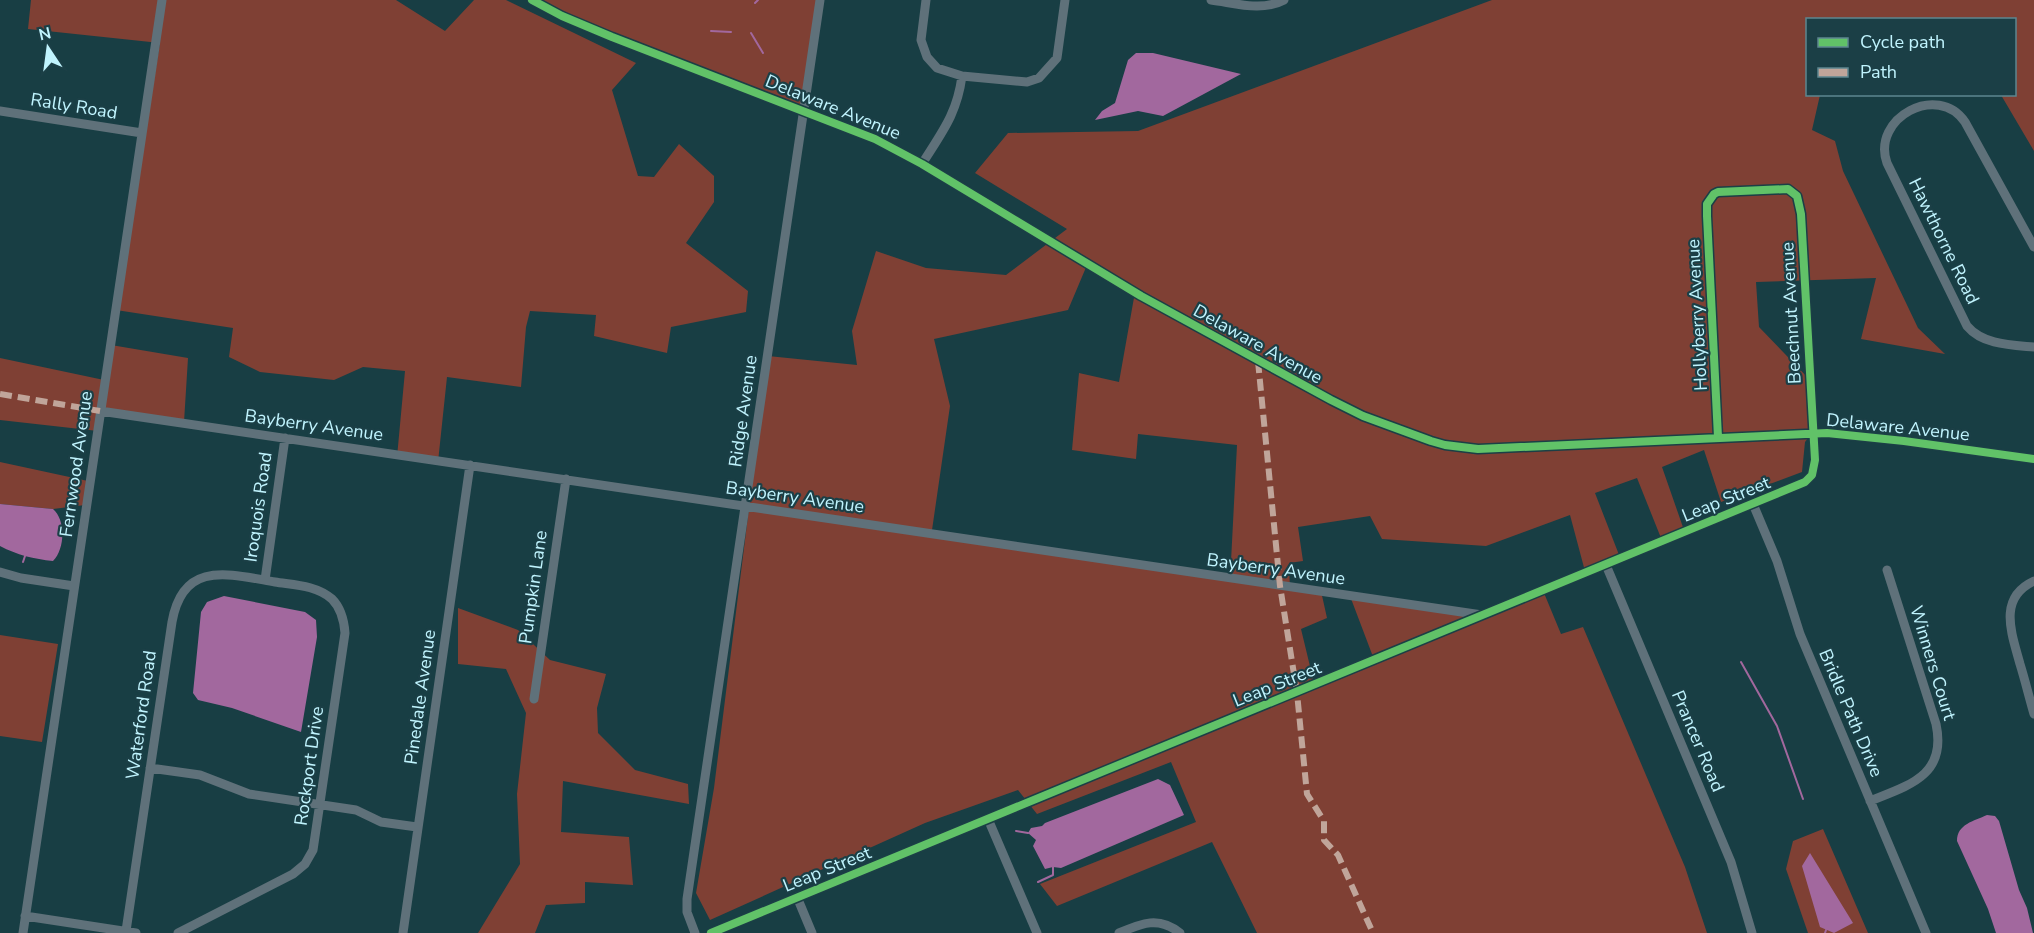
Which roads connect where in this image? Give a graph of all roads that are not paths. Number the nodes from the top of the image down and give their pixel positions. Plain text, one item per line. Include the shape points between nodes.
1 (162, 0) edge
2 (532, 0) edge
3 (820, 0) edge
4 (926, 0) edge
5 (1065, 0) edge
6 (1211, 0) edge
7 (1284, 0) edge
8 (962, 76) junction
9 (803, 110) junction
10 (0, 111) edge
11 (142, 133) junction
12 (922, 164) junction
13 (1794, 192) joint
14 (2034, 247) edge
15 (2034, 347) edge
16 (100, 411) junction
17 (1813, 433) junction
18 (1718, 437) junction
19 (285, 438) junction
20 (2034, 459) edge
21 (470, 465) junction
22 (566, 479) junction
23 (1753, 504) junction
24 (746, 506) junction
25 (1606, 565) junction
26 (1887, 570) dead end
27 (0, 572) edge
28 (265, 580) junction
29 (2034, 581) edge
30 (74, 586) junction
31 (1485, 615) junction
32 (534, 699) dead end
33 (2032, 700) edge
34 (2034, 714) edge
35 (150, 768) junction
36 (1870, 801) junction
37 (320, 805) junction
38 (988, 819) junction
39 (417, 827) junction
40 (797, 897) junction
41 (25, 916) junction
42 (126, 932) junction
43 (23, 933) edge
44 (136, 933) edge
45 (177, 933) edge
46 (403, 933) edge
47 (695, 933) edge
48 (711, 933) edge
49 (812, 933) edge
50 (1037, 933) edge
51 (1119, 933) edge
52 (1180, 933) edge
53 (1752, 933) edge
54 (1926, 933) edge

1 - 11 street, Fernwood Avenue
2 - 9 street, Delaware Avenue via 612,37
3 - 9 street, Ridge Avenue
4 - 8 street via 923,48 937,68
5 - 8 street via 1057,58 1039,78 1014,82
6 - 7 street via 1260,7
8 - 12 street via 954,113
9 - 12 street, Delaware Avenue via 875,139
9 - 24 street, Ridge Avenue
10 - 11 street, Rally Road
11 - 16 street, Fernwood Avenue
12 - 18 street, Delaware Avenue via 1106,276 1258,361 1363,416 1431,441 1478,449
13 - 17 street, Beechnut Avenue via 1801,214
13 - 18 street, Hollyberry Avenue via 1772,188 1732,191 1714,194 1707,204
14 - 15 street, Hawthorne Road via 1961,116 1936,104 1910,111 1891,126 1884,144 1885,156 1965,322 1985,340
16 - 19 street, Bayberry Avenue
16 - 30 street, Fernwood Avenue
17 - 18 street, Delaware Avenue
17 - 20 street, Delaware Avenue
17 - 23 street, Leap Street via 1815,465 1810,477
19 - 21 street, Bayberry Avenue
19 - 28 street, Iroquois Road
21 - 22 street, Bayberry Avenue
21 - 39 street, Pinedale Avenue
22 - 24 street, Bayberry Avenue
22 - 32 street, Pumpkin Lane
23 - 25 street, Leap Street
23 - 36 street, Bridle Path Drive via 1777,561 1800,634
24 - 31 street, Bayberry Avenue
24 - 47 street, Ridge Avenue via 687,899
25 - 31 street, Leap Street
25 - 53 street, Prancer Road via 1731,861
26 - 36 street, Winners Court via 1939,743 1932,765 1922,777
27 - 30 street
28 - 35 street, Waterford Road via 212,575 191,583 178,597
28 - 37 street, Rockport Drive via 319,591 335,602 344,622 345,638
29 - 33 street via 2018,592 2010,611 2012,634
30 - 41 street, Fernwood Avenue
31 - 38 street, Leap Street
33 - 34 street
35 - 37 street via 203,776 249,794
35 - 42 street, Waterford Road
36 - 54 street, Bridle Path Drive
37 - 39 street
37 - 45 street, Rockport Drive via 314,847 302,867
38 - 40 street, Leap Street
38 - 50 street
39 - 46 street, Pinedale Avenue
40 - 48 street, Leap Street
40 - 49 street
41 - 42 street
41 - 43 street, Fernwood Avenue
42 - 44 street
51 - 52 street via 1156,921

